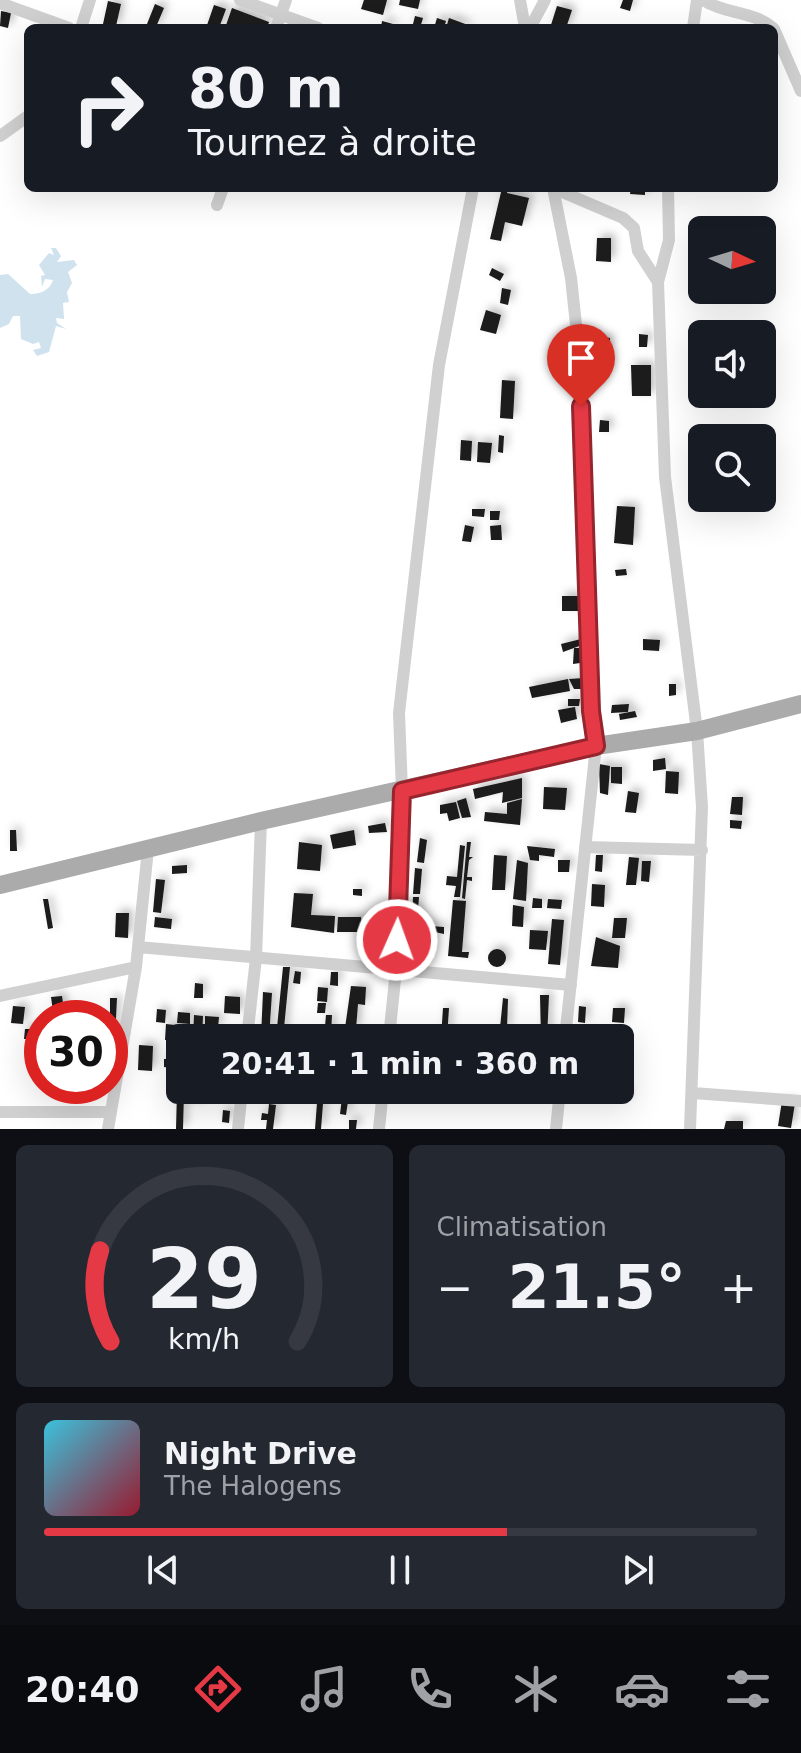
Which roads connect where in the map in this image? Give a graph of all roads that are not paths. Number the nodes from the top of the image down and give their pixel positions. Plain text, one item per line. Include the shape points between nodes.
1 (90, 0) edge
2 (240, 0) edge
3 (286, 0) edge
4 (520, 0) edge
5 (700, 0) edge
6 (539, 1) edge
7 (0, 3) edge
8 (278, 22) edge
9 (58, 24) edge
10 (82, 24) edge
11 (527, 24) edge
12 (530, 24) edge
13 (694, 24) edge
14 (768, 24) edge
15 (778, 39) edge
16 (800, 86) edge
17 (24, 119) edge
18 (0, 136) edge
19 (222, 192) edge
20 (472, 192) edge
21 (554, 192) edge
22 (562, 192) edge
23 (668, 192) edge
24 (217, 205) dead end
25 (658, 282) junction
26 (801, 704) edge
27 (697, 731) junction
28 (596, 746) junction
29 (402, 791) junction
30 (261, 821) junction
31 (585, 847) junction
32 (148, 849) junction
33 (702, 850) junction
34 (0, 885) edge
35 (138, 947) junction
36 (256, 958) junction
37 (136, 967) junction
38 (396, 970) junction
39 (571, 985) junction
40 (0, 996) edge
41 (249, 1024) edge
42 (390, 1024) edge
43 (567, 1024) edge
44 (693, 1093) junction
45 (801, 1101) edge
46 (241, 1104) edge
47 (382, 1104) edge
48 (559, 1104) edge
49 (0, 1112) edge
50 (110, 1112) junction
51 (108, 1129) edge
52 (238, 1129) edge
53 (379, 1129) edge
54 (556, 1129) edge
55 (690, 1129) edge

1 - 10 street
2 - 8 street
3 - 8 street
4 - 11 street
5 - 13 street
5 - 14 street
6 - 12 street
7 - 9 street
15 - 16 street
17 - 18 street
19 - 24 street
20 - 29 street via 439,365 399,713
21 - 28 street via 577,334
22 - 25 street via 634,228 638,251
23 - 25 street via 669,240
25 - 27 street via 665,477
26 - 27 main road
27 - 28 main road
27 - 33 street
28 - 29 main road
28 - 31 street
29 - 30 main road
29 - 38 street
30 - 32 main road
30 - 36 street
31 - 33 street
31 - 39 street
32 - 34 main road
32 - 35 street
33 - 44 street
35 - 36 street
35 - 37 street
36 - 38 street
36 - 41 street
37 - 40 street
37 - 50 street
38 - 39 street
38 - 42 street
39 - 43 street
44 - 45 street
44 - 55 street
46 - 52 street
47 - 53 street
48 - 54 street
49 - 50 street
50 - 51 street

